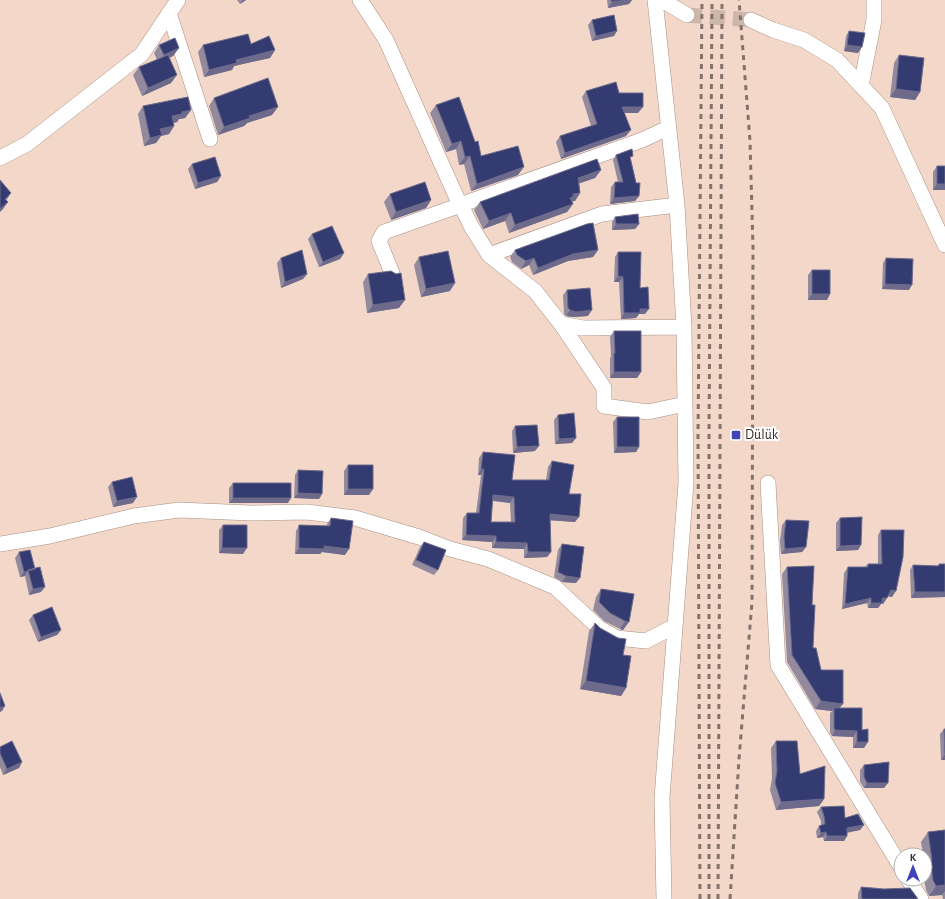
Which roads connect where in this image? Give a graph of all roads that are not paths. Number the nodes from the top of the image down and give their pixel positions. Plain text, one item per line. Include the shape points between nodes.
1 (178, 0) edge
2 (360, 0) edge
3 (655, 0) edge
4 (662, 0) edge
5 (874, 0) edge
6 (169, 13) junction
7 (687, 15) tunnel mouth
8 (751, 20) tunnel mouth
9 (861, 86) junction
10 (668, 128) junction
11 (210, 139) dead end
12 (0, 158) edge
13 (460, 205) junction
14 (677, 205) junction
15 (945, 245) edge
16 (489, 255) junction
17 (392, 273) edge
18 (561, 324) junction
19 (684, 327) junction
20 (685, 404) junction
21 (768, 483) dead end
22 (0, 544) edge
23 (675, 626) junction
24 (893, 854) edge
25 (913, 887) edge
26 (664, 899) edge
27 (920, 899) edge

1 - 6 street
2 - 13 street via 386,40
3 - 10 street
4 - 7 street
5 - 9 street via 874,20
6 - 11 street
6 - 12 street via 142,54 27,144
8 - 9 street via 804,40 837,60
9 - 15 street via 882,108
10 - 13 street via 642,140
10 - 14 street
13 - 16 street
13 - 17 street via 384,232 380,241
14 - 16 street via 602,214
14 - 19 street
16 - 18 street via 535,291
18 - 19 street via 583,328
18 - 20 street via 604,388 604,406 648,412
19 - 20 street
20 - 23 street via 686,483
21 - 24 street via 778,665
22 - 23 street via 50,536 134,516 180,510 307,512 355,518 488,559 555,587 599,628 618,638 646,641
23 - 26 street via 662,798
25 - 27 street

